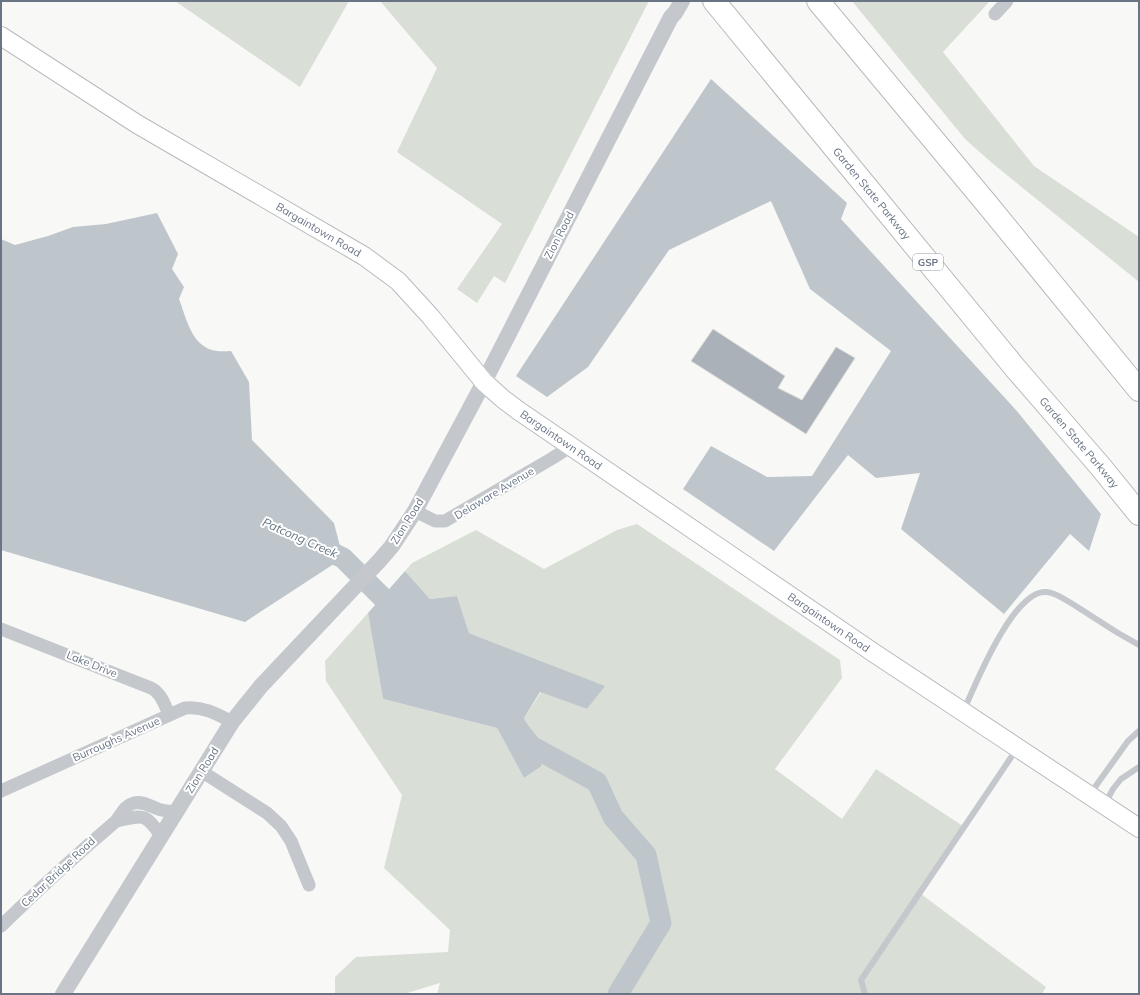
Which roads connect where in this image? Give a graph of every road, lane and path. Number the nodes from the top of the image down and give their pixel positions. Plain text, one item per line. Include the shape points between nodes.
1 (682, 1) edge
2 (818, 1) edge
3 (1007, 1) edge
4 (717, 5) edge
5 (995, 14) dead end
6 (1, 36) edge
7 (484, 382) junction
8 (1139, 390) edge
9 (570, 447) junction
10 (415, 511) junction
11 (1139, 514) edge
12 (1, 629) edge
13 (1139, 645) edge
14 (963, 711) junction
15 (169, 715) junction
16 (232, 722) junction
17 (1139, 731) edge
18 (1018, 748) junction
19 (1139, 767) edge
20 (201, 771) junction
21 (1, 791) edge
22 (1090, 795) junction
23 (1104, 805) junction
24 (176, 812) junction
25 (116, 820) junction
26 (1139, 828) edge
27 (161, 836) junction
28 (309, 885) dead end
29 (1, 926) edge
30 (63, 994) edge
31 (865, 994) edge

1 - 7 street, Zion Road via 671,17
2 - 8 highway
3 - 5 street
4 - 11 highway, Garden State Parkway / GSP
6 - 7 main road, Bargaintown Road via 137,124 326,233 384,270 416,300
7 - 9 main road, Bargaintown Road via 513,407
7 - 10 street, Zion Road
9 - 10 street, Delaware Avenue via 445,521 435,521
9 - 14 main road, Bargaintown Road
10 - 16 street, Zion Road via 392,546 372,570 264,682
12 - 15 street, Lake Drive via 150,688 162,698
13 - 14 lane via 1059,596 1039,592 1028,598 1009,620 992,648
14 - 18 main road, Bargaintown Road
15 - 16 street, Burroughs Avenue via 185,708 198,708
15 - 21 street, Burroughs Avenue
16 - 20 street, Zion Road
17 - 22 lane via 1128,741
18 - 22 main road, Bargaintown Road
18 - 31 lane via 861,980
19 - 23 lane via 1121,779
20 - 24 street, Zion Road
20 - 28 street via 267,813 281,826 291,841
22 - 23 main road, Bargaintown Road
23 - 26 main road, Bargaintown Road
24 - 25 street, Cedar Bridge Road via 138,803 124,809
24 - 27 street, Zion Road
25 - 27 street via 141,817 152,823
25 - 29 street, Cedar Bridge Road
27 - 30 street, Zion Road

